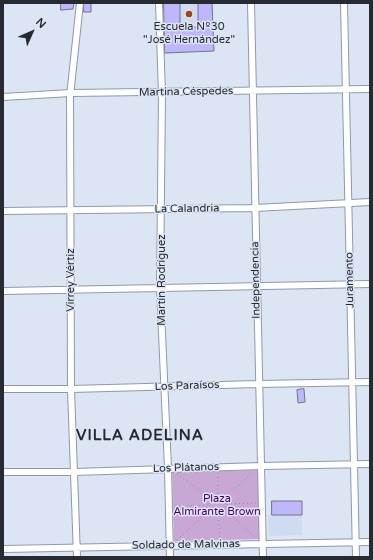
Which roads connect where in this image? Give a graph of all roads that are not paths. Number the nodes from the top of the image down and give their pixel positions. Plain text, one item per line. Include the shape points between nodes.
1 (80, 3) edge
2 (159, 3) edge
3 (251, 3) edge
4 (344, 3) edge
5 (346, 89) junction
6 (370, 89) edge
7 (253, 91) junction
8 (162, 92) junction
9 (71, 93) junction
10 (3, 97) edge
11 (348, 202) junction
12 (370, 202) edge
13 (255, 208) junction
14 (162, 209) junction
15 (72, 210) junction
16 (3, 211) edge
17 (350, 284) junction
18 (370, 284) edge
19 (256, 286) junction
20 (160, 288) junction
21 (71, 290) junction
22 (3, 291) edge
23 (370, 382) edge
24 (352, 383) junction
25 (258, 384) junction
26 (164, 387) junction
27 (3, 389) edge
28 (71, 389) junction
29 (354, 464) junction
30 (370, 464) edge
31 (261, 466) junction
32 (168, 468) junction
33 (3, 472) edge
34 (74, 472) junction
35 (370, 542) edge
36 (355, 543) junction
37 (263, 544) junction
38 (170, 545) junction
39 (3, 549) edge
40 (77, 549) junction
41 (77, 557) edge
42 (170, 557) edge
43 (263, 557) edge
44 (356, 557) edge

1 - 9 street, Virrey Vértiz
2 - 8 street, Martín Rodríguez
3 - 7 street, Independencia
4 - 5 street, Juramento
5 - 6 street, Martina Céspedes
5 - 7 street, Martina Céspedes
5 - 11 street, Juramento
7 - 8 street, Martina Céspedes
7 - 13 street, Independencia
8 - 9 street, Martina Céspedes
8 - 14 street, Martín Rodríguez
9 - 10 street, Martina Céspedes
9 - 15 street, Virrey Vértiz
11 - 12 street, La Calandria
11 - 13 street, La Calandria
11 - 17 street, Juramento
13 - 14 street, La Calandria
13 - 19 street, Independencia
14 - 15 street, La Calandria
14 - 20 street, Martín Rodríguez
15 - 16 street, La Calandria
15 - 21 street, Virrey Vértiz
17 - 18 street
17 - 19 street
17 - 24 street, Juramento
19 - 20 street
19 - 25 street, Independencia
20 - 21 street
20 - 26 street, Martín Rodríguez
21 - 22 street
21 - 28 street, Virrey Vértiz
23 - 24 street, Los Paraísos
24 - 25 street, Los Paraísos
24 - 29 street, Juramento
25 - 26 street, Los Paraísos
25 - 31 street, Independencia
26 - 28 street, Los Paraísos
26 - 32 street, Martín Rodríguez
27 - 28 street, Los Paraísos
28 - 34 street, Virrey Vértiz
29 - 30 street, Los Plátanos
29 - 31 street, Los Plátanos
29 - 36 street, Juramento
31 - 32 street, Los Plátanos
31 - 37 street, Independencia
32 - 34 street, Los Plátanos
32 - 38 street, Martín Rodríguez
33 - 34 street, Los Plátanos
34 - 40 street, Virrey Vértiz
35 - 36 street, Soldado de Malvinas
36 - 37 street, Soldado de Malvinas
36 - 44 street, Juramento
37 - 38 street, Soldado de Malvinas
37 - 43 street, Independencia
38 - 40 street, Soldado de Malvinas
38 - 42 street, Martín Rodríguez
39 - 40 street, Soldado de Malvinas
40 - 41 street, Virrey Vértiz

